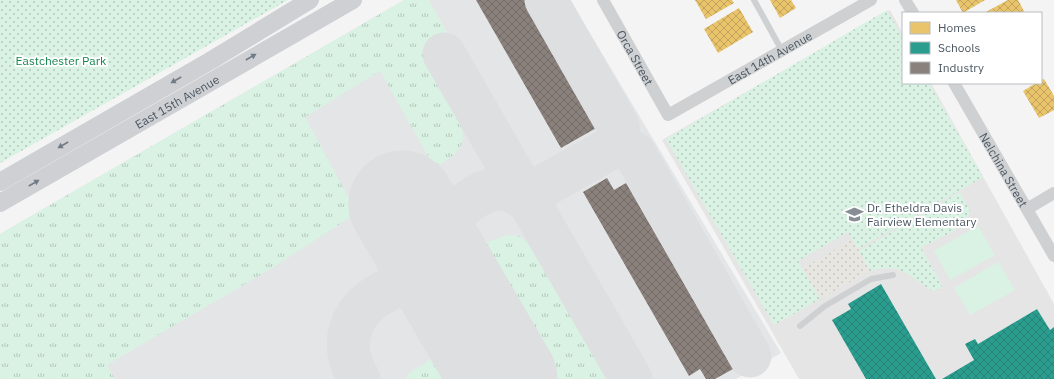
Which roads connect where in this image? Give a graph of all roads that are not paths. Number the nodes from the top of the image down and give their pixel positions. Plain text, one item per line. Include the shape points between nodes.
1 (310, 0) edge
2 (353, 0) edge
3 (603, 0) edge
4 (754, 0) edge
5 (871, 0) edge
6 (905, 0) edge
7 (912, 12) edge
8 (782, 49) junction
9 (955, 84) edge
10 (668, 115) joint
11 (0, 182) edge
12 (1054, 193) edge
13 (0, 202) edge
14 (1027, 209) junction
15 (1054, 256) edge
16 (893, 275) dead end
17 (800, 326) dead end

1 -> 11 main road, East 15th Avenue
13 -> 2 main road, East 15th Avenue
3 - 10 street, Orca Street
4 - 8 lane
5 - 8 street, East 14th Avenue
6 - 7 street
8 - 10 street, East 14th Avenue
9 - 14 street, Nelchina Street
12 - 14 street
14 - 15 street, Nelchina Street
16 - 17 lane via 871,279 825,306

